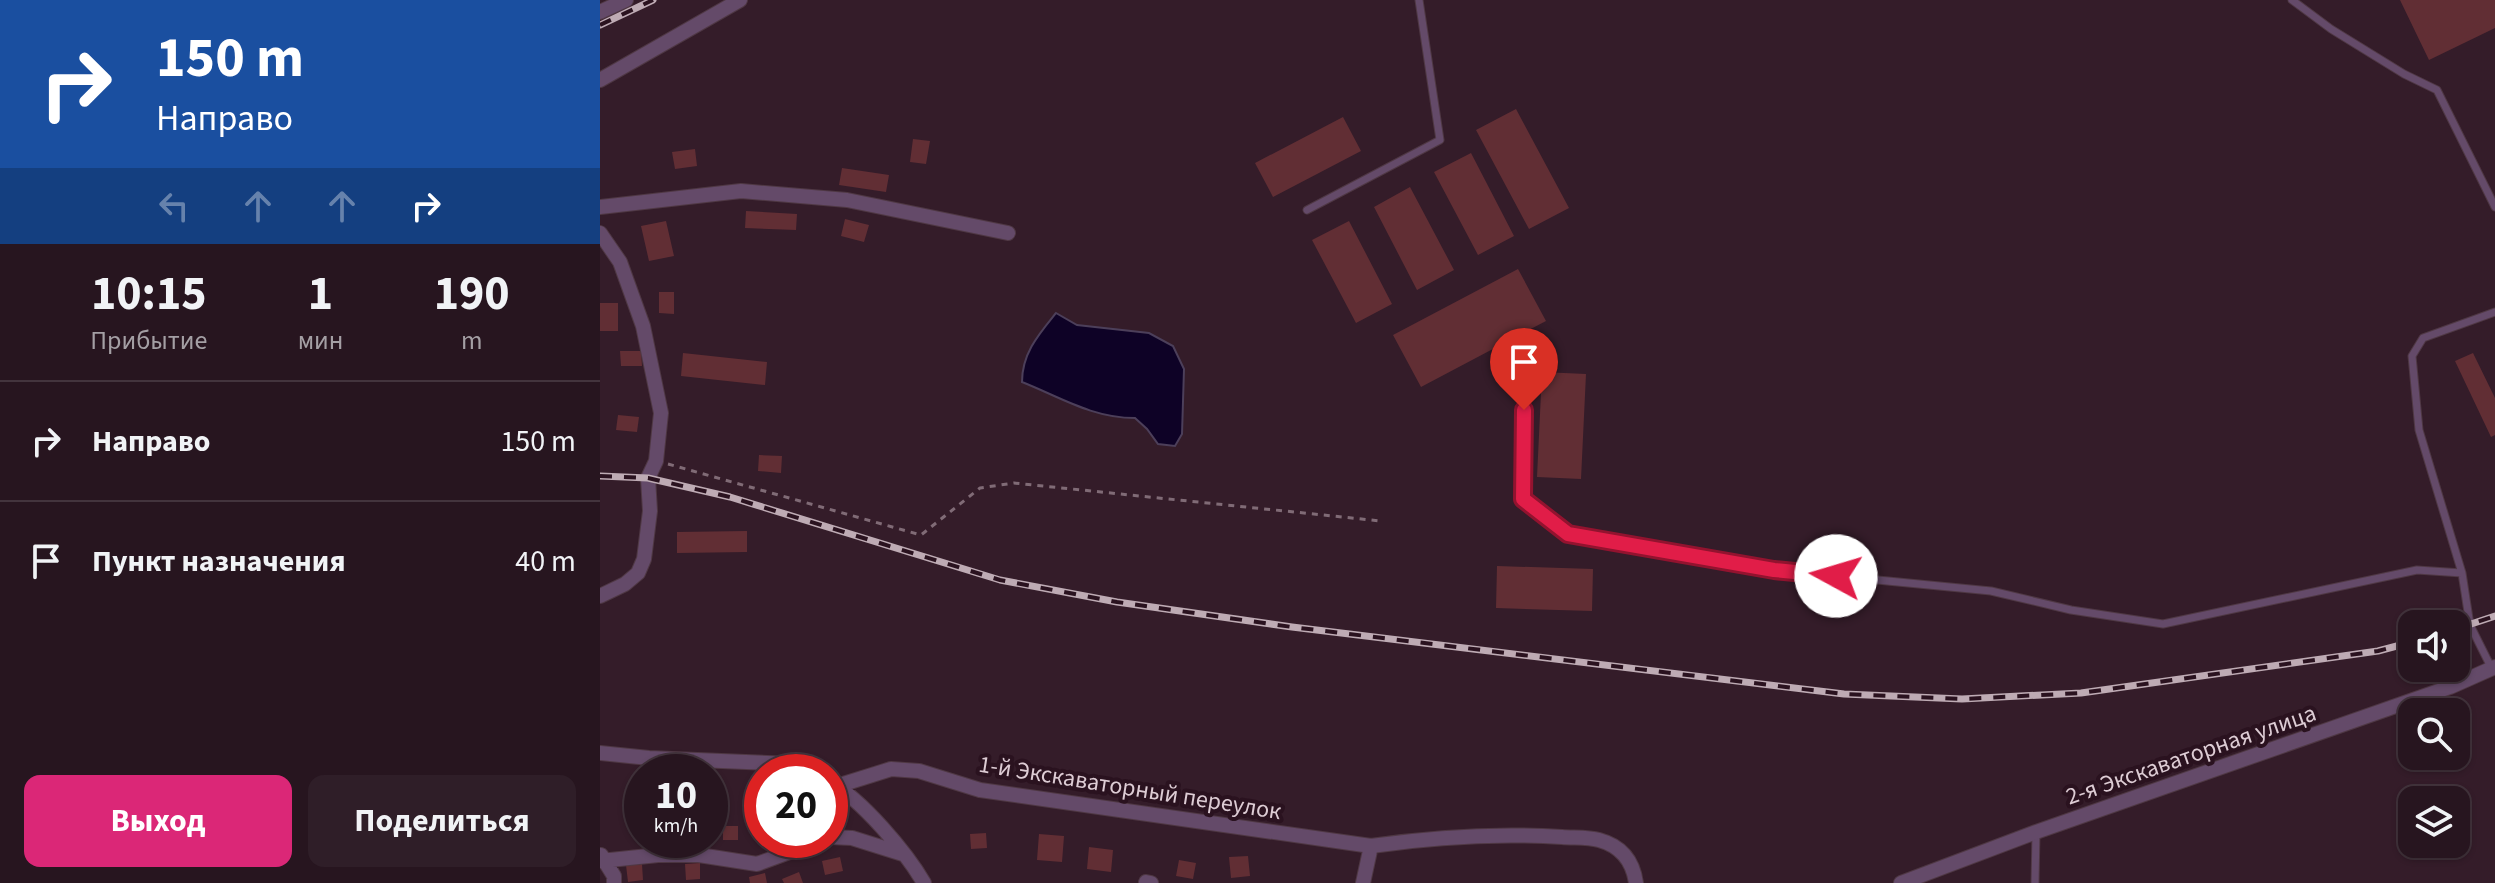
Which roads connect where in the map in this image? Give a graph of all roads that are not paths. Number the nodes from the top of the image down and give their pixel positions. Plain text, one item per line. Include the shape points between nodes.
1 (626, 0) edge
2 (740, 0) edge
3 (1419, 0) edge
4 (2292, 0) edge
5 (600, 12) edge
6 (600, 80) edge
7 (600, 207) edge
8 (2495, 207) edge
9 (1307, 210) dead end
10 (600, 233) edge
11 (1008, 233) dead end
12 (2495, 312) edge
13 (1524, 410) dead end
14 (2462, 573) junction
15 (600, 596) edge
16 (2493, 668) edge
17 (600, 753) edge
18 (744, 762) edge
19 (848, 780) edge
20 (848, 798) edge
21 (2036, 832) junction
22 (848, 838) edge
23 (1371, 846) junction
24 (907, 855) junction
25 (773, 858) edge
26 (601, 859) edge
27 (614, 883) edge
28 (924, 883) edge
29 (1363, 883) edge
30 (1636, 883) edge
31 (1901, 883) edge
32 (2035, 883) edge

1 - 5 street
2 - 6 street
3 - 9 lane via 1440,140
4 - 8 lane via 2437,90
7 - 11 street via 741,191 847,200
10 - 15 street via 620,262 643,326 661,413 656,461 648,478 644,559 625,584
12 - 14 lane via 2423,338 2412,356 2419,430
13 - 14 lane via 1523,499 1568,534 1614,543 1774,570 1991,591 2163,624 2417,570
14 - 16 lane via 2470,625
16 - 21 street, 2-я Экскаваторная улица
17 - 18 street
19 - 23 street, 1-й Экскаваторный переулок via 891,769 919,771 980,790
20 - 24 street, 1-й Экскаваторный переулок
21 - 31 street, 2-я Экскаваторная улица
21 - 32 lane
22 - 24 street
23 - 29 street
23 - 30 street, 1-й Экскаваторный переулок via 1490,836 1598,839 1619,849 1633,866
24 - 28 street, 1-й Экскаваторный переулок
25 - 26 street via 757,864 699,855
26 - 27 street

